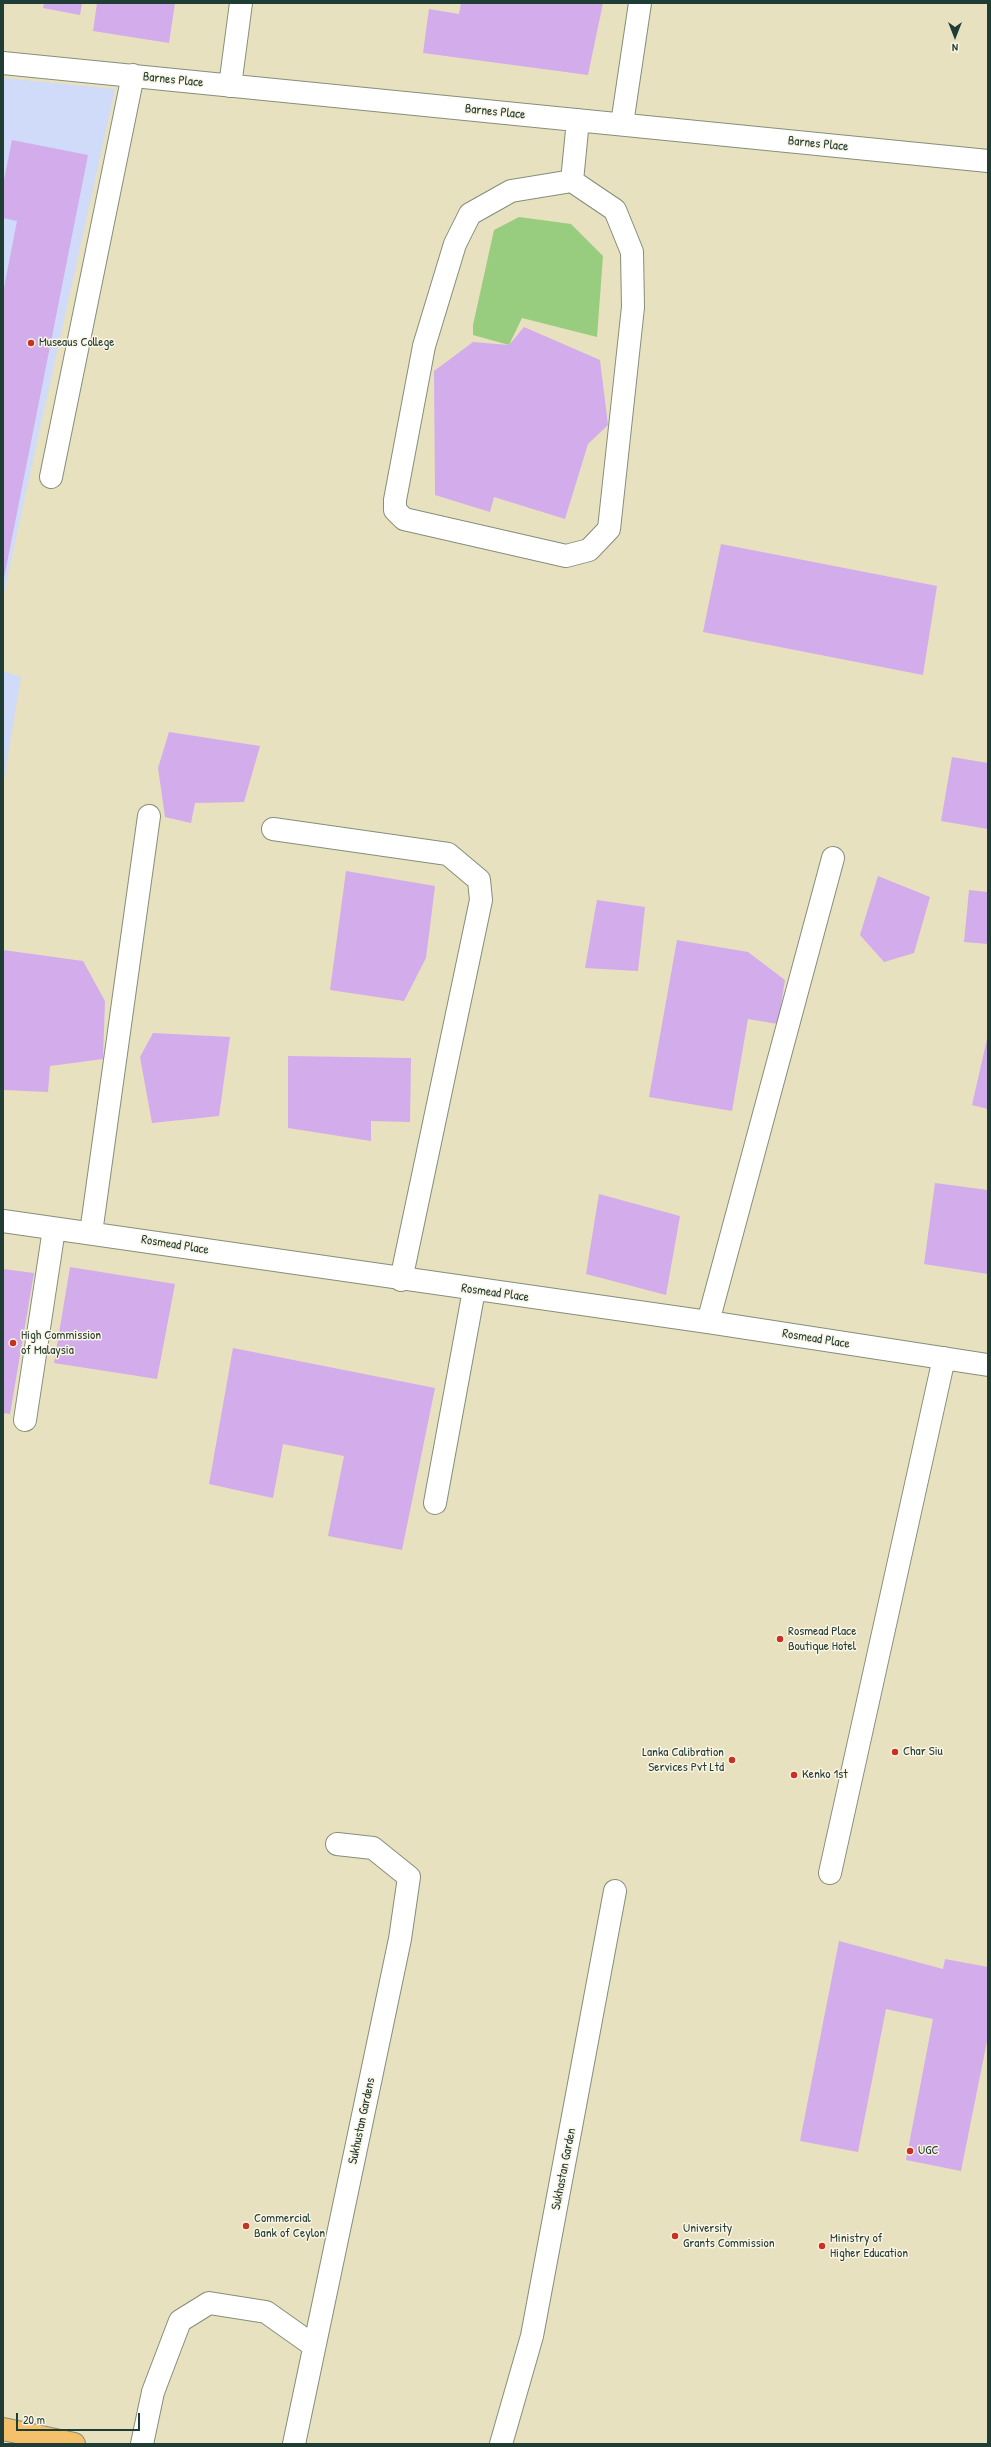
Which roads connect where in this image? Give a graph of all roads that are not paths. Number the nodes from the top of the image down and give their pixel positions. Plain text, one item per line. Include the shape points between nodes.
1 (242, 3) edge
2 (640, 3) edge
3 (3, 63) edge
4 (133, 75) junction
5 (230, 86) junction
6 (578, 120) junction
7 (622, 124) junction
8 (988, 161) edge
9 (572, 181) junction
10 (51, 477) dead end
11 (149, 816) dead end
12 (273, 829) dead end
13 (833, 858) dead end
14 (3, 1221) edge
15 (54, 1229) junction
16 (91, 1233) junction
17 (401, 1280) junction
18 (474, 1290) junction
19 (708, 1322) junction
20 (944, 1358) junction
21 (988, 1365) edge
22 (25, 1420) dead end
23 (435, 1502) dead end
24 (337, 1844) dead end
25 (830, 1873) dead end
26 (616, 1891) dead end
27 (314, 2346) junction
28 (11, 2435) edge
29 (74, 2444) edge
30 (142, 2444) edge
31 (294, 2444) edge
32 (501, 2444) edge

1 - 5 street
2 - 7 street
3 - 4 street, Barnes Place
4 - 5 street, Barnes Place
4 - 10 street
5 - 6 street, Barnes Place
6 - 7 street, Barnes Place
6 - 9 street
7 - 8 street, Barnes Place
9 - 9 street via 511,191 470,214 455,244 424,346 395,500 396,510 404,519 566,556 589,550 609,529 633,307 632,252 616,210
11 - 16 street
12 - 17 street via 448,854 479,880 481,900
13 - 19 street
14 - 15 street, Rosmead Place
15 - 16 street, Rosmead Place
15 - 22 street
16 - 17 street, Rosmead Place
17 - 18 street, Rosmead Place
18 - 19 street, Rosmead Place
18 - 23 street
19 - 20 street, Rosmead Place
20 - 21 street, Rosmead Place
20 - 25 street
24 - 27 street, Sukhustan Gardens via 374,1848 408,1877 400,1939
26 - 32 street, Sukhastan Garden via 532,2336
27 - 30 street via 266,2312 209,2303 180,2321 153,2392
27 - 31 street, Sukhustan Gardens
28 - 29 main road

